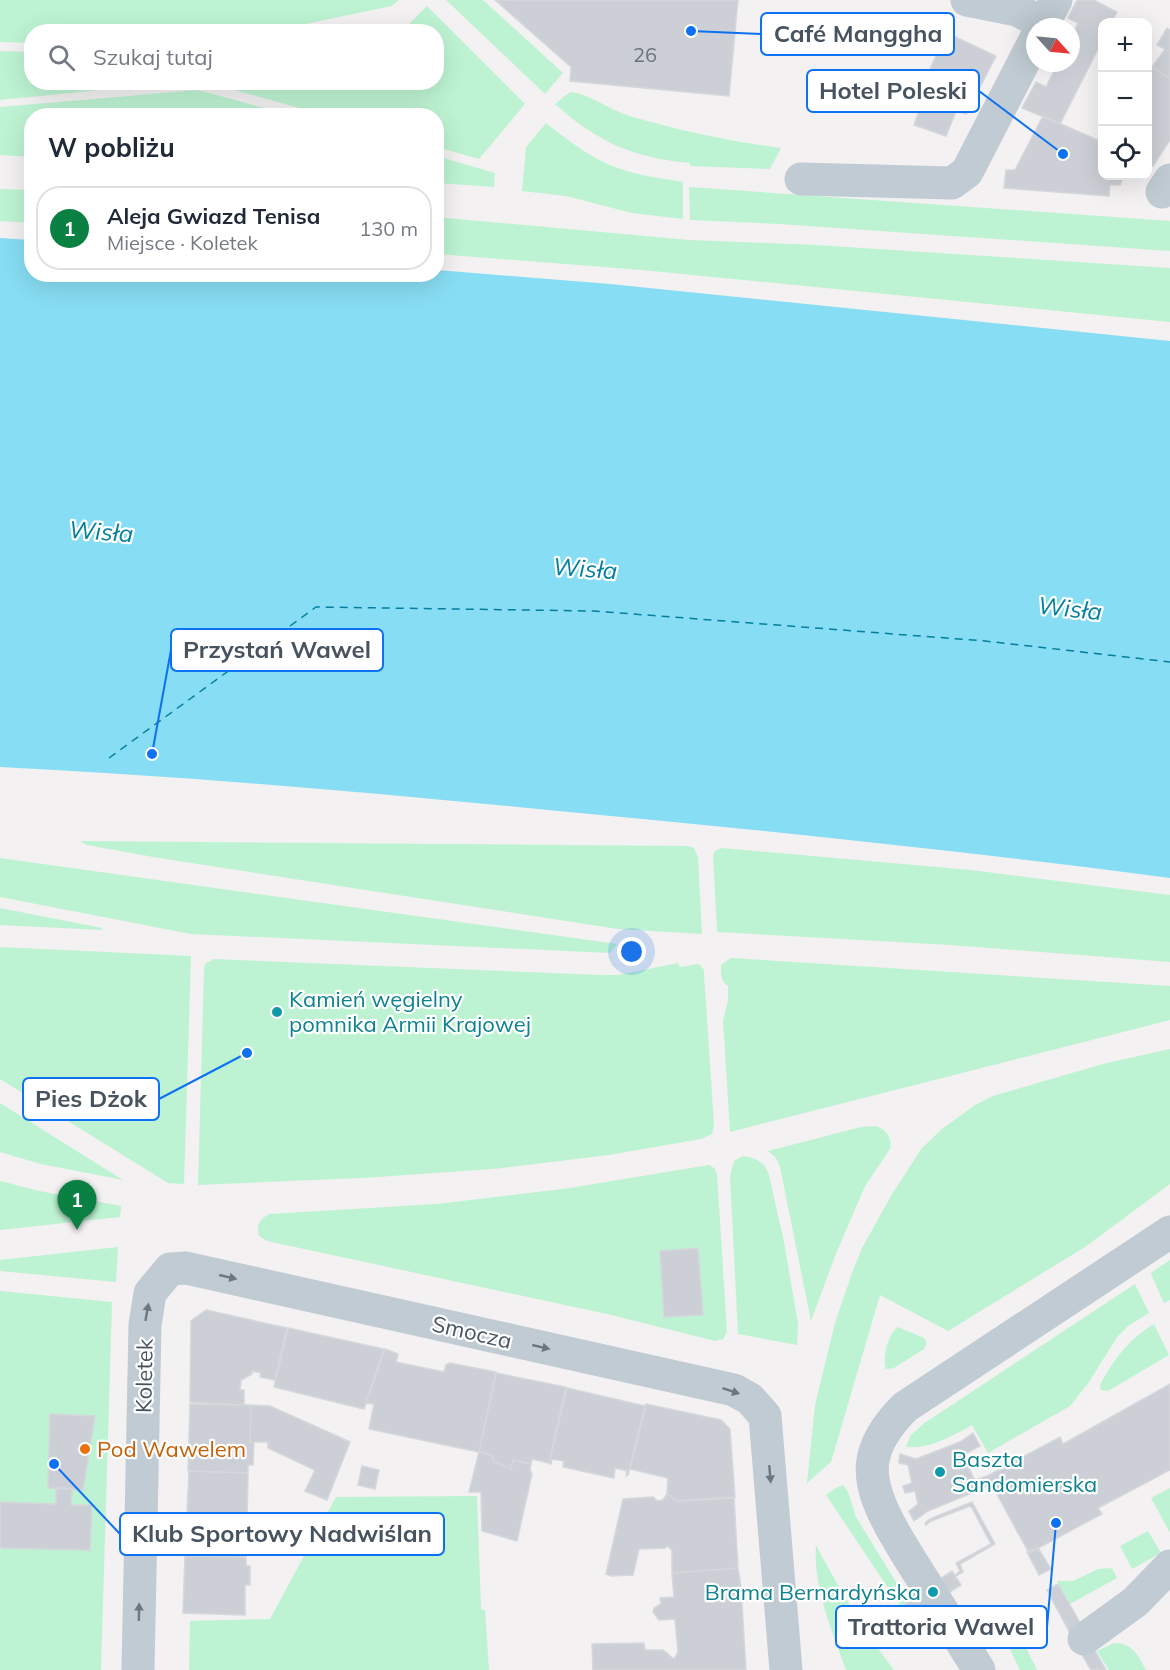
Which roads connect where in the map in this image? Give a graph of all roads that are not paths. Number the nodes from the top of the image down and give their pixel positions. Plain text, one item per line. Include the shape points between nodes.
1 (967, 0) edge
2 (1034, 18) edge
3 (1026, 58) edge
4 (801, 179) dead end
5 (1170, 1232) edge
6 (170, 1269) joint
7 (1170, 1566) edge
8 (1084, 1639) dead end
9 (138, 1670) edge
10 (786, 1670) edge
11 (979, 1670) edge

1 - 2 street via 1017,10
3 - 4 street via 968,172 952,183
5 - 11 street via 905,1407 876,1448 872,1464 874,1492 896,1536
9 -> 6 street, Koletek via 145,1325 150,1293
6 -> 10 street, Smocza via 186,1268 734,1390 750,1399 765,1416
7 - 8 street via 1135,1602

